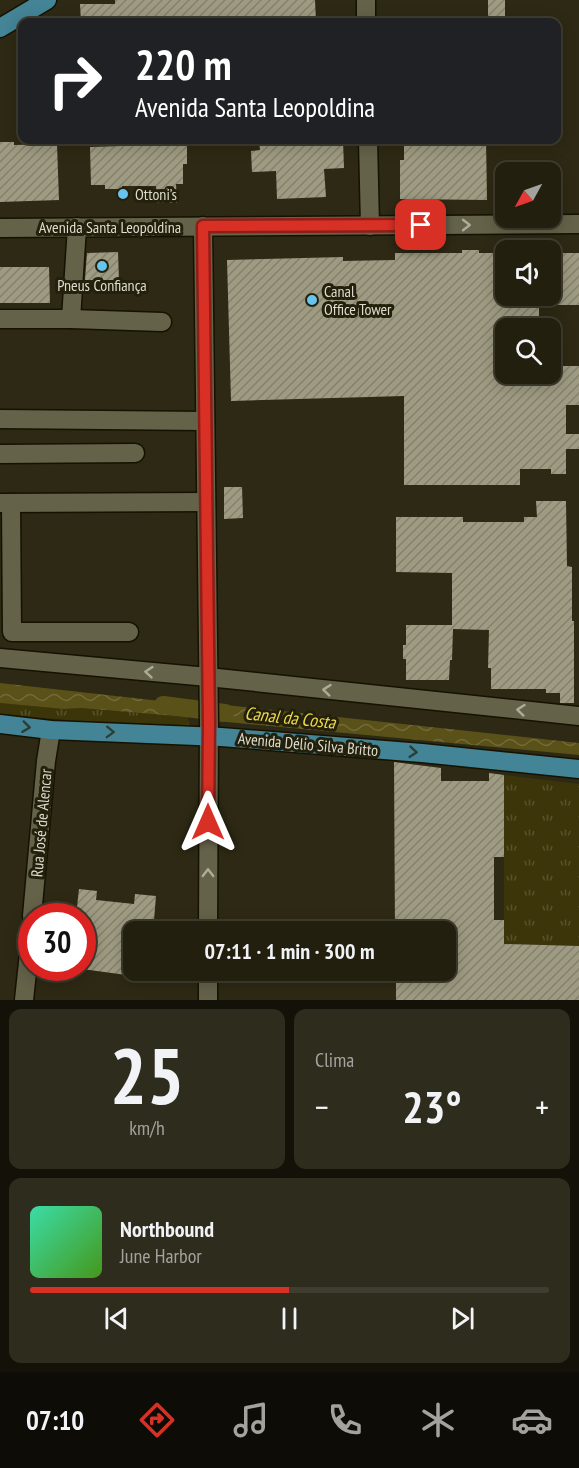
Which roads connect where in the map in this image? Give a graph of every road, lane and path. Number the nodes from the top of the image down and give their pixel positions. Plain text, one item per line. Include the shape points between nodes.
1 (47, 0) edge
2 (366, 0) edge
3 (366, 18) edge
4 (0, 28) edge
5 (368, 144) edge
6 (579, 224) edge
7 (203, 226) junction
8 (370, 226) junction
9 (76, 227) junction
10 (0, 228) edge
11 (0, 319) edge
12 (71, 319) junction
13 (162, 322) dead end
14 (0, 419) edge
15 (205, 421) junction
16 (135, 453) dead end
17 (0, 454) edge
18 (206, 502) junction
19 (6, 503) edge
20 (129, 632) dead end
21 (0, 658) edge
22 (208, 677) junction
23 (579, 716) edge
24 (0, 723) edge
25 (51, 730) junction
26 (208, 730) junction
27 (579, 770) edge
28 (33, 903) edge
29 (208, 921) edge
30 (26, 981) edge
31 (208, 981) edge
32 (24, 1000) edge
33 (208, 1000) edge

1 - 4 main road
2 - 3 street
5 - 8 street
8 -> 6 street, Avenida Santa Leopoldina
7 - 8 street, Avenida Santa Leopoldina
7 - 9 street, Avenida Santa Leopoldina
7 - 15 street
9 - 10 street, Avenida Santa Leopoldina
9 - 12 street
11 - 12 street
12 - 13 street
14 - 15 street
15 - 18 street
16 - 17 street
18 - 19 street
18 - 22 street
19 - 20 street via 12,632
22 -> 21 street
23 -> 22 street
22 - 26 street
24 -> 25 main road, Avenida Délio Silva Britto
25 -> 26 main road, Avenida Délio Silva Britto
25 - 28 street, Rua José de Alencar
26 -> 27 main road, Avenida Délio Silva Britto
29 -> 26 street
30 - 32 street
31 - 33 street

